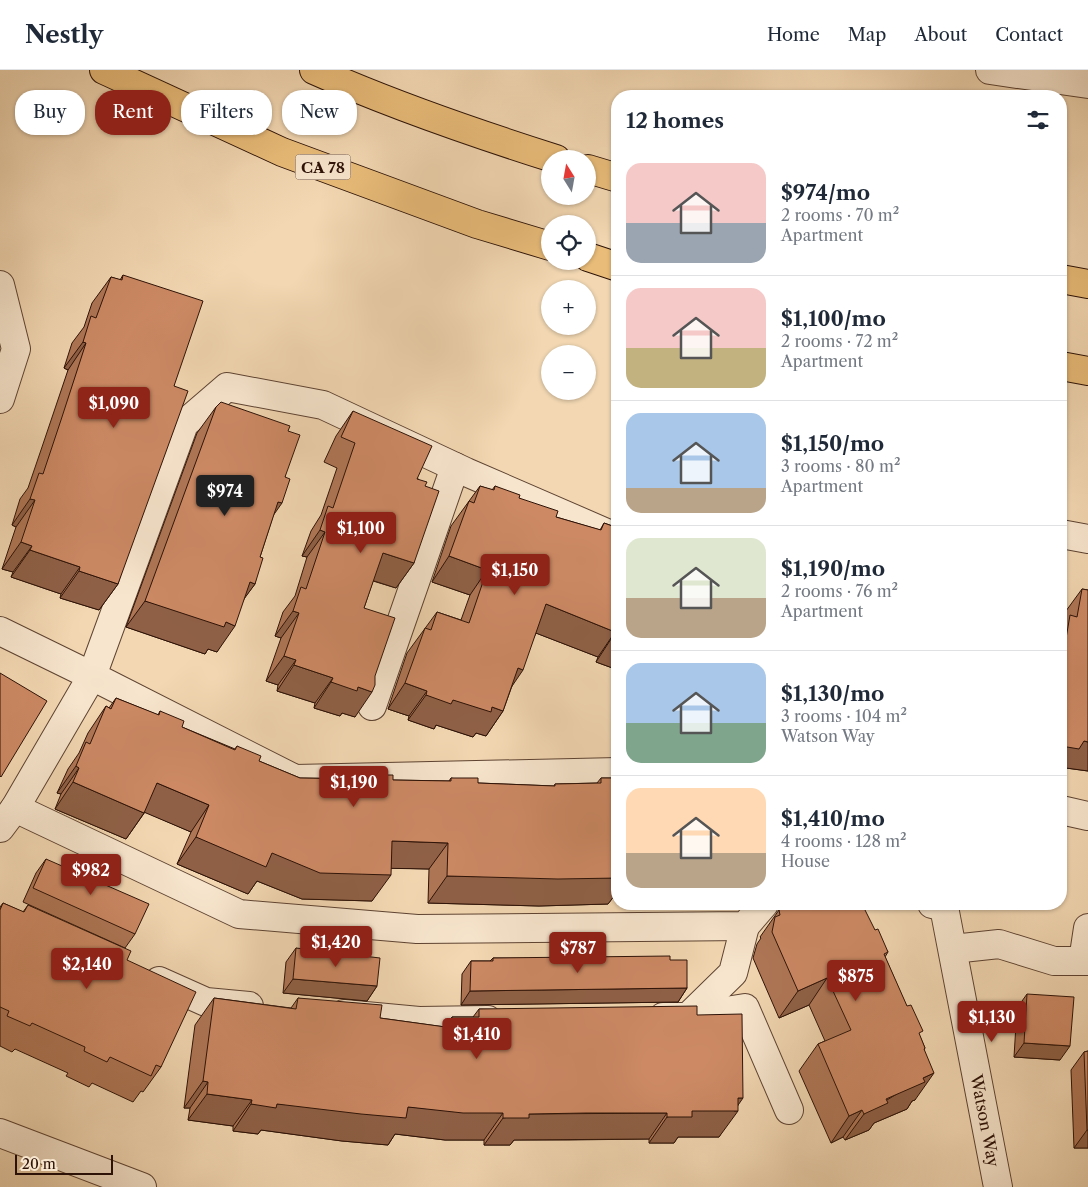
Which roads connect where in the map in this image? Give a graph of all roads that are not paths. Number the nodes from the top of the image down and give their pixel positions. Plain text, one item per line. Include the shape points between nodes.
1 (104, 70) edge
2 (314, 70) edge
3 (1004, 71) edge
4 (1088, 84) edge
5 (541, 154) edge
6 (596, 171) edge
7 (611, 176) edge
8 (541, 243) edge
9 (596, 260) edge
10 (611, 265) edge
11 (1067, 281) edge
12 (1088, 284) edge
13 (0, 286) edge
14 (1067, 367) edge
15 (1088, 371) edge
16 (0, 399) edge
17 (455, 467) junction
18 (611, 535) edge
19 (1067, 535) edge
20 (1088, 539) edge
21 (0, 631) edge
22 (92, 676) junction
23 (372, 706) edge
24 (611, 772) edge
25 (1067, 811) edge
26 (1088, 816) edge
27 (7, 818) edge
28 (759, 910) edge
29 (939, 910) edge
30 (744, 926) junction
31 (1088, 928) edge
32 (953, 949) junction
33 (1085, 961) edge
34 (134, 970) edge
35 (274, 1008) edge
36 (322, 1012) edge
37 (638, 1017) edge
38 (688, 1017) junction
39 (508, 1020) edge
40 (789, 1110) dead end
41 (0, 1134) edge
42 (142, 1187) edge
43 (998, 1187) edge

1 - 8 highway, CA 78 via 282,152 477,224
2 - 5 highway via 350,86
3 - 4 street
6 - 7 highway
9 - 10 highway
11 - 12 highway
13 - 16 street via 16,349
14 - 15 highway
17 - 18 street
17 - 22 street via 323,405 227,387 184,424
17 - 23 street
19 - 20 street
21 - 22 street
22 - 24 street via 295,779
22 - 27 street
25 - 26 street
27 - 30 street via 239,914 417,929
28 - 30 street
29 - 32 street, Watson Way
30 - 38 street via 733,973
31 - 33 street
32 - 33 street via 998,944 1054,961
32 - 43 street, Watson Way
34 - 35 street via 206,1002
36 - 39 street via 419,1021
37 - 38 street
38 - 40 street via 745,1008
41 - 42 street

